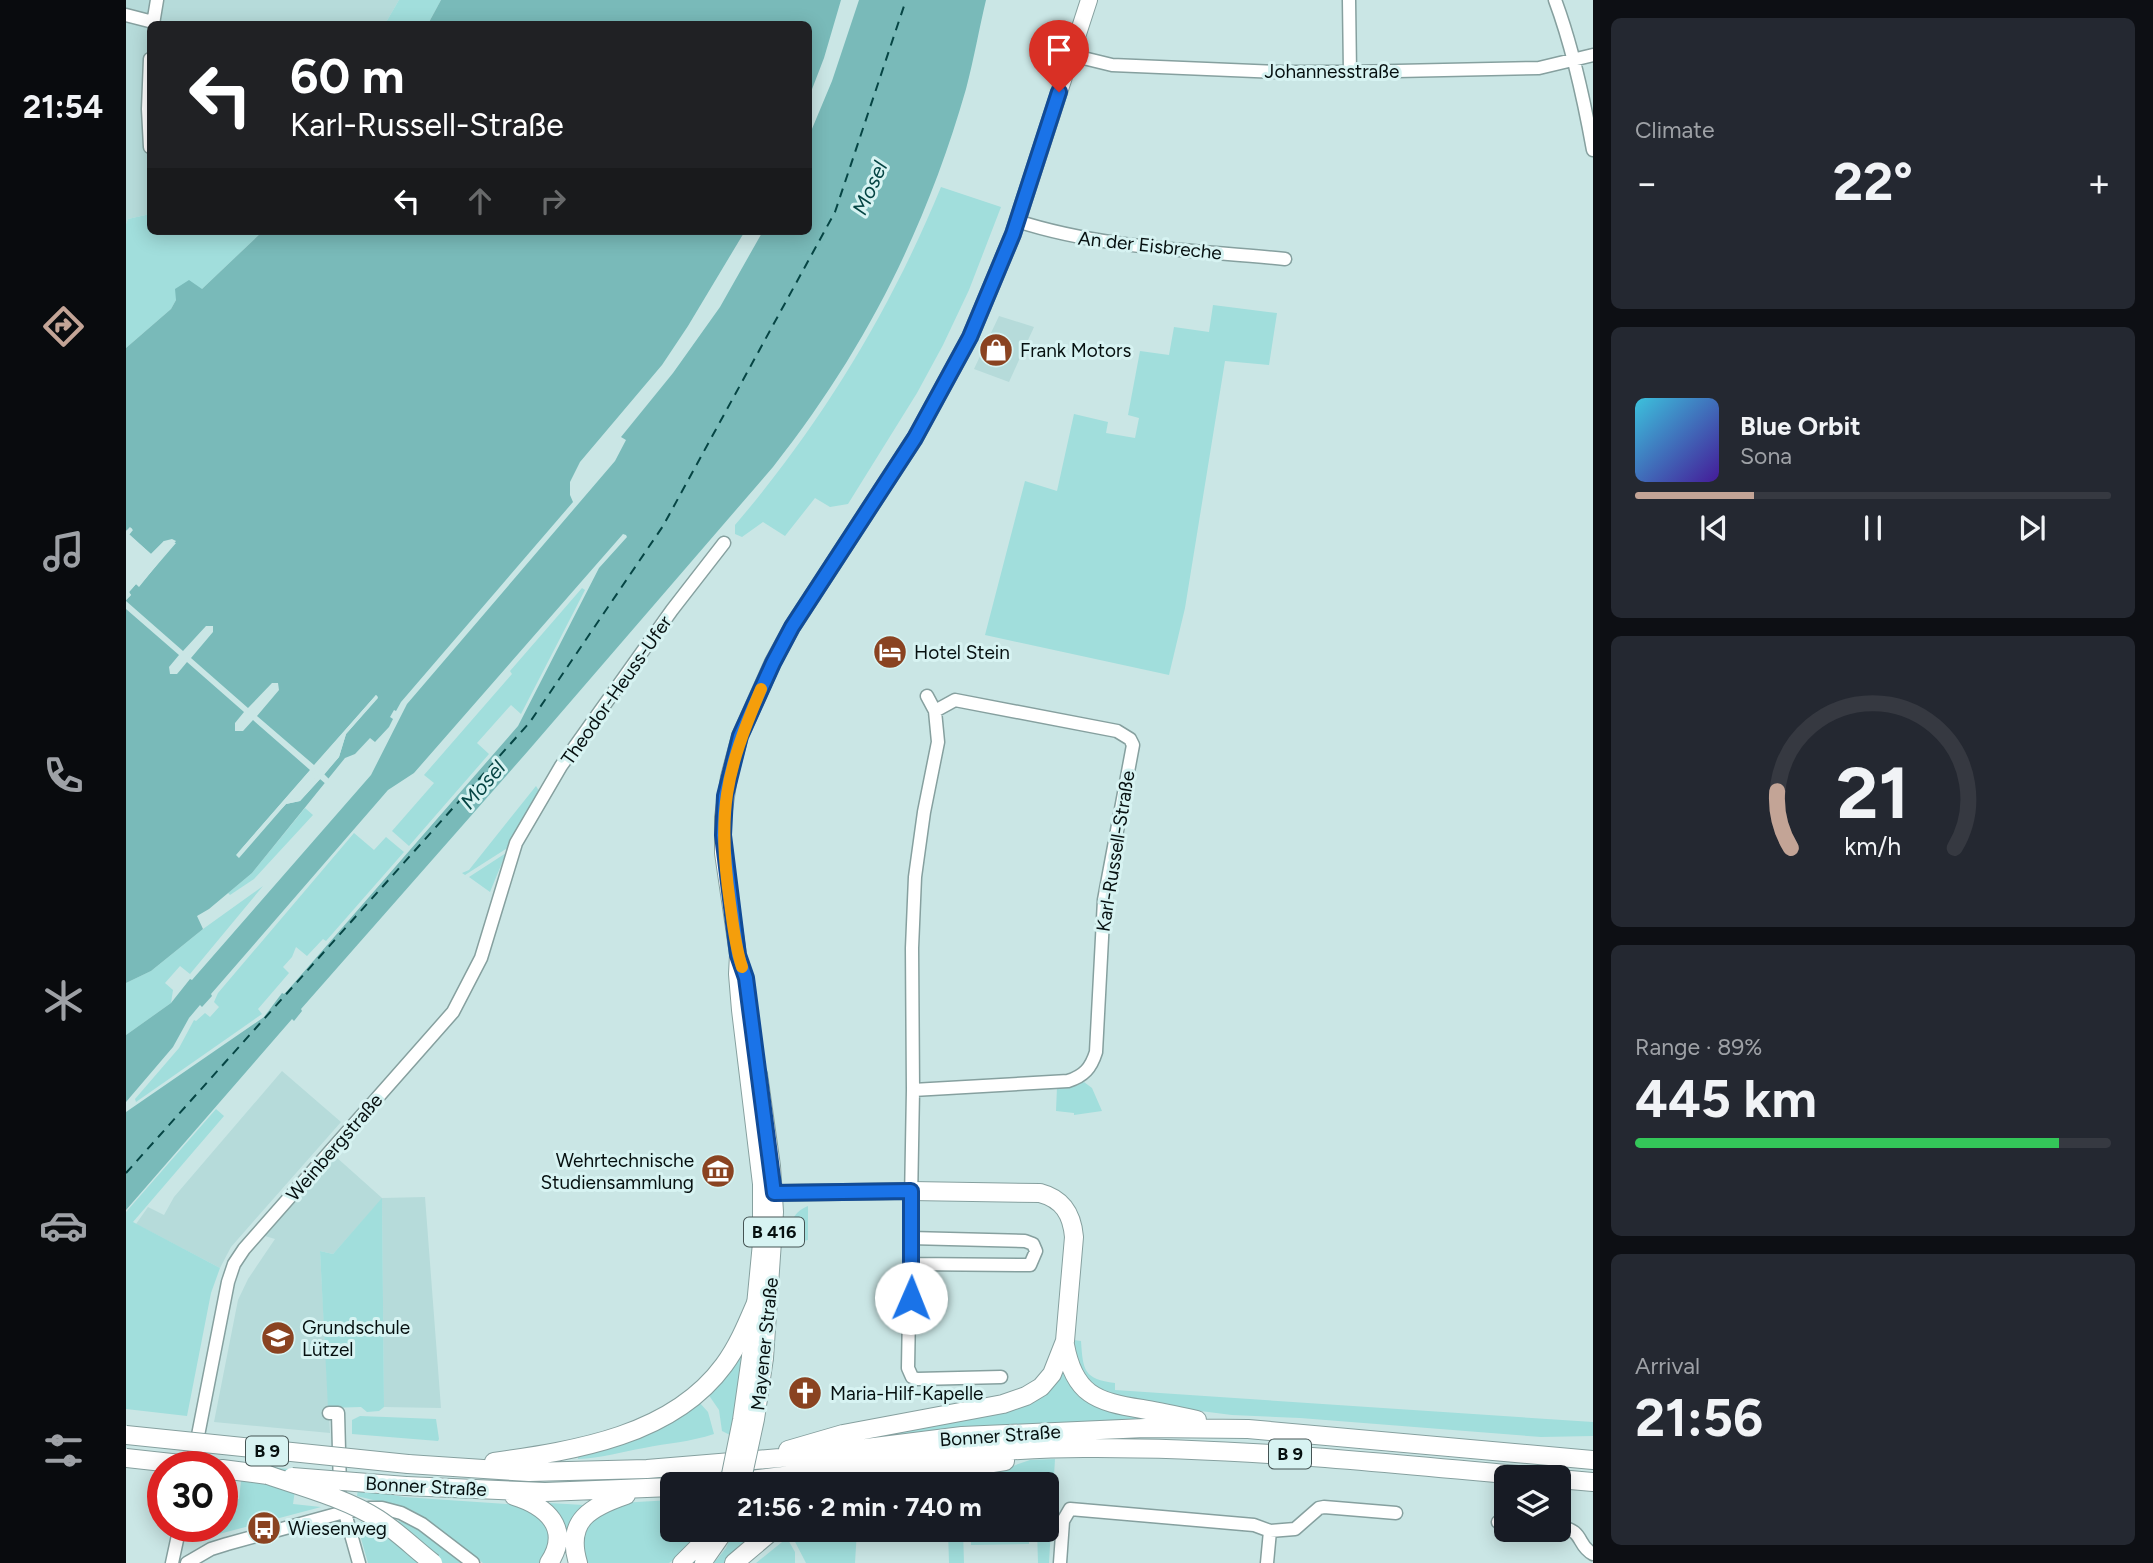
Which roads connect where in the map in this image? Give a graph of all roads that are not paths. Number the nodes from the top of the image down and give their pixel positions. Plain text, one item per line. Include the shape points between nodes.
1 (157, 0) edge
2 (1089, 0) edge
3 (1349, 0) edge
4 (1555, 0) edge
5 (126, 15) edge
6 (147, 21) edge
7 (153, 21) edge
8 (1071, 55) junction
9 (1593, 55) edge
10 (1573, 60) junction
11 (1350, 72) junction
12 (1593, 150) edge
13 (1017, 221) junction
14 (1285, 258) dead end
15 (724, 543) dead end
16 (926, 696) dead end
17 (935, 711) junction
18 (516, 843) joint
19 (738, 955) junction
20 (913, 1090) junction
21 (911, 1191) junction
22 (774, 1193) junction
23 (911, 1238) junction
24 (911, 1264) junction
25 (756, 1303) junction
26 (1065, 1340) junction
27 (758, 1358) junction
28 (1001, 1377) dead end
29 (329, 1413) dead end
30 (1248, 1429) junction
31 (126, 1435) edge
32 (1041, 1450) junction
33 (1593, 1450) edge
34 (195, 1451) edge
35 (1542, 1455) junction
36 (126, 1458) edge
37 (764, 1459) junction
38 (147, 1460) edge
39 (1593, 1460) edge
40 (456, 1468) junction
41 (238, 1471) edge
42 (730, 1472) edge
43 (745, 1472) edge
44 (815, 1472) edge
45 (941, 1472) edge
46 (1494, 1473) edge
47 (268, 1475) junction
48 (1571, 1480) edge
49 (1593, 1482) edge
50 (660, 1488) edge
51 (642, 1489) junction
52 (494, 1490) junction
53 (344, 1512) junction
54 (1396, 1513) dead end
55 (1571, 1529) edge
56 (1270, 1531) junction
57 (177, 1542) edge
58 (702, 1542) edge
59 (712, 1542) edge
60 (759, 1542) edge
61 (1593, 1554) edge
62 (172, 1563) edge
63 (187, 1563) edge
64 (359, 1563) edge
65 (433, 1563) edge
66 (473, 1563) edge
67 (549, 1563) edge
68 (578, 1563) edge
69 (681, 1563) edge
70 (703, 1563) edge
71 (734, 1563) edge
72 (1060, 1563) edge
73 (1267, 1563) edge

1 - 7 street
2 - 8 main road, B 416
3 - 11 street
4 - 10 street
5 - 6 street
8 - 11 street, Johannesstraße via 1112,65
8 - 13 main road, B 416
9 - 10 street, Johannesstraße
10 - 11 street, Johannesstraße via 1539,68
10 - 12 street
13 - 14 street, An der Eisbreche via 1094,241
13 - 19 main road, Mayener Straße / B 416 via 989,295 954,367 915,438 792,627 740,736 725,796 723,835
15 - 18 street, Theodor-Heuss-Ufer via 568,756
16 - 17 street
17 - 20 street via 938,742 915,888
17 - 20 street, Karl-Russell-Straße via 955,700 1117,731 1133,745 1104,900 1093,1063 1079,1078 1068,1081
18 - 34 street, Weinbergstraße via 481,958 453,1012 234,1264
19 - 22 main road, Mayener Straße / B 416 via 746,978
19 - 25 main road, Mayener Straße / B 416 via 761,1185
20 - 21 street
21 - 22 main road
21 - 23 street
21 - 26 highway via 1029,1192 1059,1201 1069,1213 1074,1237
22 - 27 main road, Mayener Straße / B 416 via 772,1265
23 - 24 street
23 - 24 street via 1025,1241 1036,1251 1030,1265
24 - 28 street via 909,1373 917,1379
25 - 27 main road, Mayener Straße / B 416
25 - 40 highway via 734,1350 715,1377 688,1402 655,1422 568,1450
26 - 30 highway via 1075,1379 1101,1401
26 - 37 highway via 1052,1374 1026,1396 986,1408 843,1434
27 - 42 main road, Mayener Straße / B 416, bridge
27 - 43 main road, Mayener Straße / B 416, bridge via 756,1419
29 - 53 street via 338,1413
30 - 35 highway, Bonner Straße / B 9
30 - 37 highway, Bonner Straße / B 9 via 987,1435
31 - 40 highway, Bonner Straße / B 9, bridge
32 - 44 highway, Bonner Straße / B 9
32 - 45 highway via 995,1464
32 - 46 highway, Bonner Straße / B 9 via 1249,1451
33 - 35 highway
35 - 39 highway, Bonner Straße / B 9
36 - 38 highway, bridge
37 - 40 highway, Bonner Straße / B 9 via 565,1472
41 - 47 highway, Bonner Straße / B 9
47 - 52 highway, Bonner Straße / B 9, bridge
47 - 65 highway, bridge via 365,1512
48 - 49 highway
50 - 51 highway, Bonner Straße / B 9
51 - 52 highway, Bonner Straße / B 9
51 - 68 highway via 586,1513 574,1540
52 - 67 highway via 530,1501 552,1519 557,1538
53 - 63 street via 211,1549
53 - 64 street
53 - 66 street via 370,1508 401,1513 432,1530
54 - 56 street via 1324,1507 1295,1529
55 - 61 street
56 - 72 street via 1252,1524 1070,1509 1063,1521
56 - 73 street
57 - 62 street
58 - 69 main road
59 - 70 main road
60 - 71 highway

